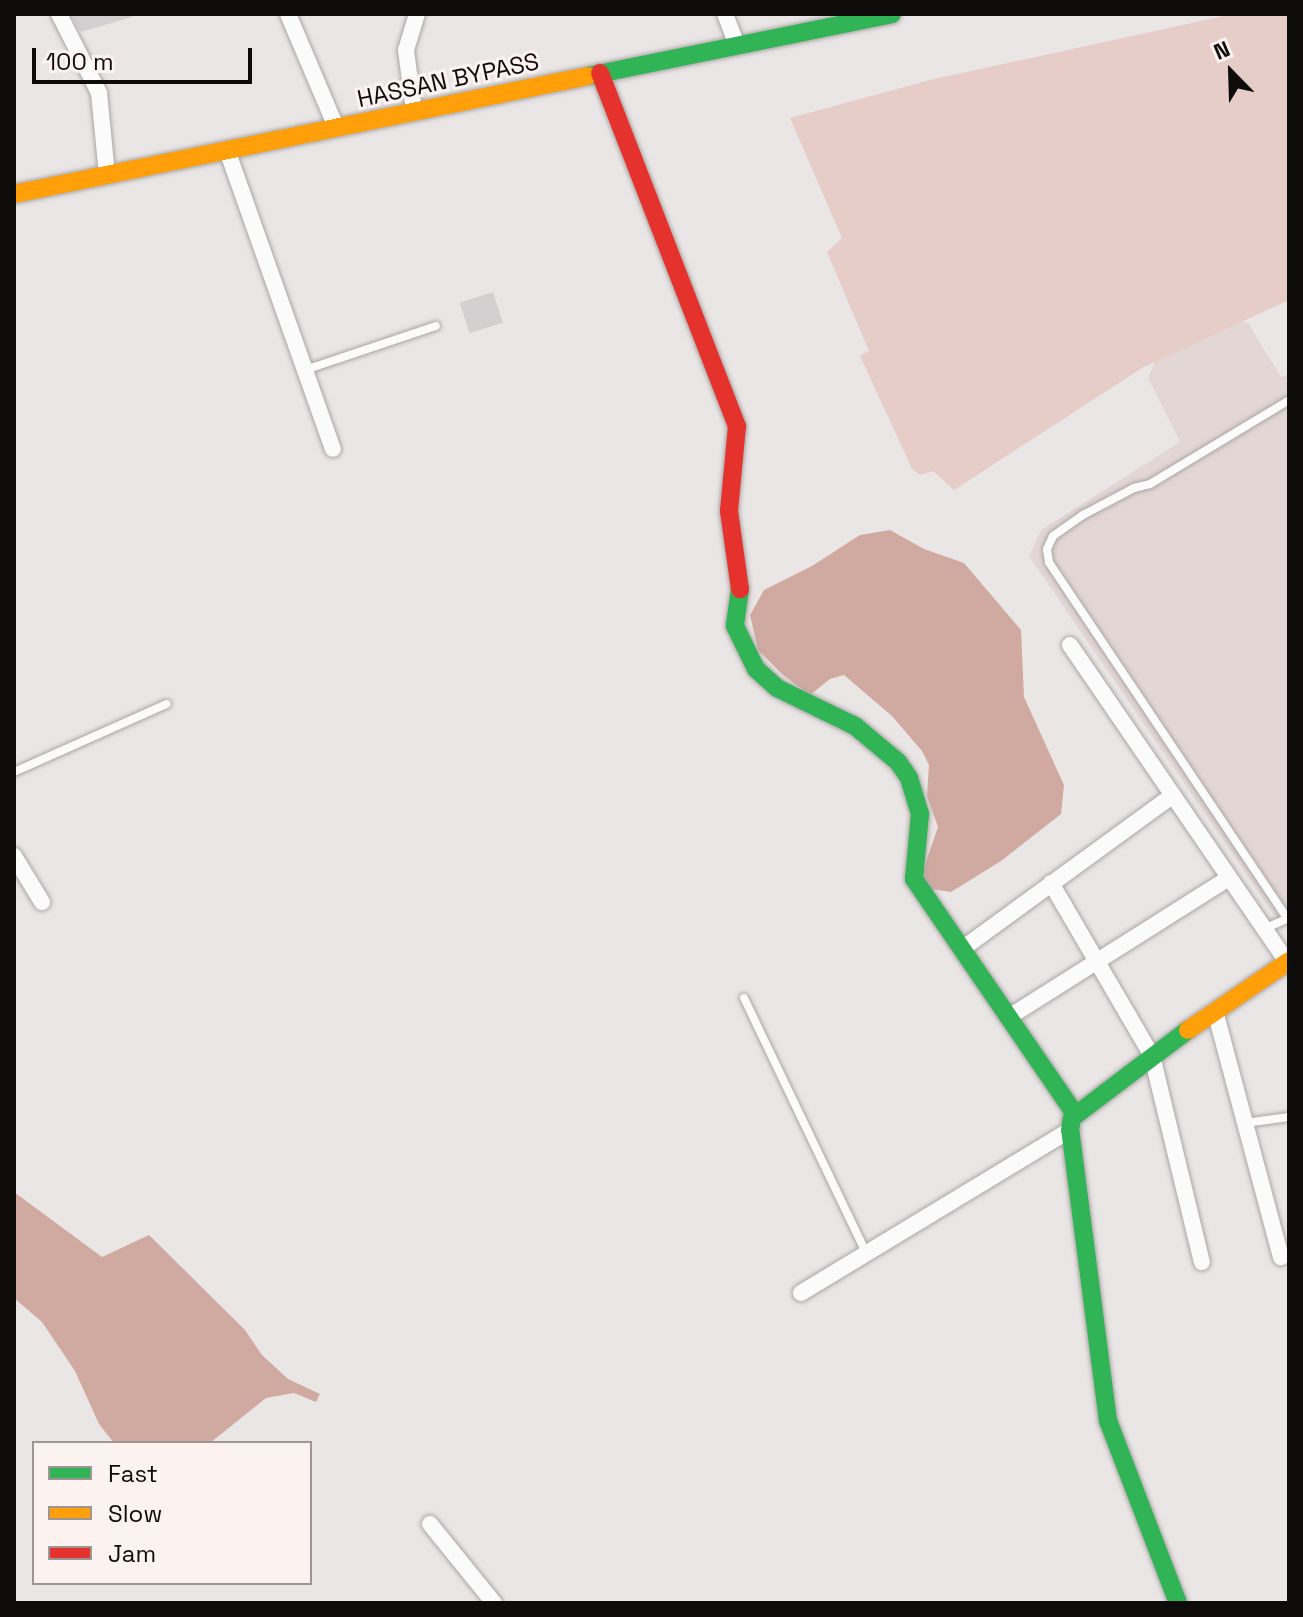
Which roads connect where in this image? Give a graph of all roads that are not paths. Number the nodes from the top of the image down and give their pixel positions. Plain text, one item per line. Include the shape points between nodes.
1 (59, 14) edge
2 (288, 14) edge
3 (417, 14) edge
4 (725, 14) edge
5 (892, 14) edge
6 (737, 46) junction
7 (600, 73) junction
8 (414, 111) junction
9 (336, 127) junction
10 (227, 150) junction
11 (107, 175) junction
12 (14, 194) edge
13 (436, 326) dead end
14 (305, 370) junction
15 (1289, 400) edge
16 (333, 449) dead end
17 (1070, 645) dead end
18 (167, 704) dead end
19 (14, 772) edge
20 (1173, 795) junction
21 (14, 856) edge
22 (1229, 878) junction
23 (1051, 883) junction
24 (42, 902) dead end
25 (1288, 918) edge
26 (1264, 929) junction
27 (962, 949) junction
28 (1097, 961) junction
29 (1288, 961) edge
30 (744, 998) dead end
31 (1215, 1011) junction
32 (1009, 1017) junction
33 (1152, 1056) junction
34 (1289, 1117) edge
35 (1073, 1122) junction
36 (1245, 1123) junction
37 (866, 1253) junction
38 (1281, 1257) dead end
39 (1202, 1262) dead end
40 (801, 1293) dead end
41 (430, 1524) dead end
42 (494, 1603) edge
43 (1178, 1603) edge

1 - 11 street via 99,93
2 - 9 street
3 - 8 street via 406,50
4 - 6 street
5 - 6 main road, HASSAN BYPASS
6 - 7 main road, HASSAN BYPASS
7 - 8 main road, HASSAN BYPASS
7 - 27 main road via 737,426 729,511 740,586 735,626 756,669 777,688 855,726 898,762 920,814 914,879
8 - 9 main road, HASSAN BYPASS
9 - 10 main road, HASSAN BYPASS
10 - 11 main road, HASSAN BYPASS
10 - 14 street
11 - 12 main road, HASSAN BYPASS
13 - 14 lane
14 - 16 street
15 - 25 lane via 1150,484 1083,515 1053,536 1047,549 1049,562
17 - 20 street
18 - 19 lane
20 - 22 street
20 - 23 street
21 - 24 street
22 - 26 street
22 - 28 street
23 - 27 street
23 - 28 street
25 - 26 lane
26 - 29 street
27 - 32 main road
28 - 32 street
28 - 33 street
29 - 31 main road
30 - 37 lane
31 - 33 main road
31 - 36 street
32 - 35 main road
33 - 35 main road
33 - 39 street
34 - 36 lane
35 - 37 street
35 - 43 main road via 1108,1421
36 - 38 street
37 - 40 street
41 - 42 street

